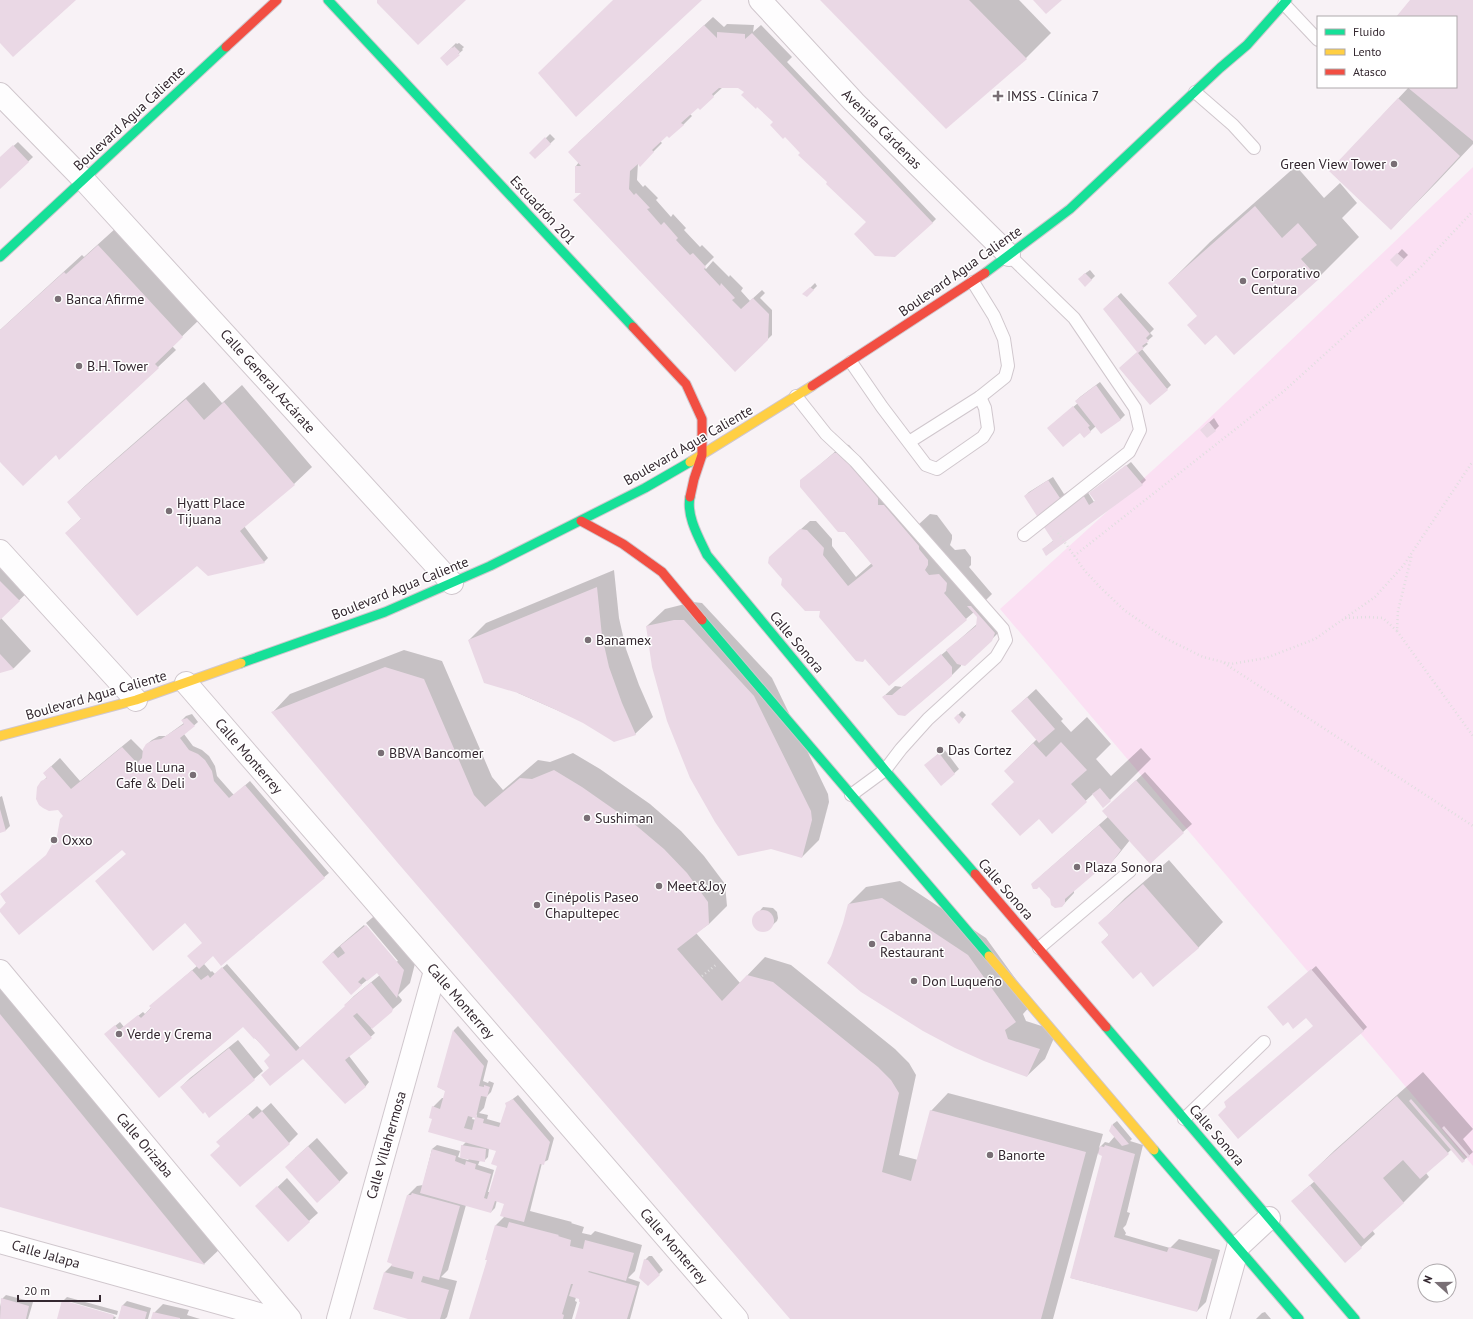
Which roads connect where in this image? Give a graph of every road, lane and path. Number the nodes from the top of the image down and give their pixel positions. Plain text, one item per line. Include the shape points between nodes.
1 (277, 0) edge
2 (328, 0) edge
3 (760, 0) edge
4 (1286, 2) edge
5 (1317, 39) edge
6 (1195, 92) junction
7 (0, 94) edge
8 (1254, 148) dead end
9 (83, 178) junction
10 (1473, 211) edge
11 (1009, 255) junction
12 (0, 257) edge
13 (973, 282) junction
14 (851, 362) junction
15 (796, 396) junction
16 (980, 397) junction
17 (909, 442) junction
18 (702, 455) junction
19 (1473, 461) edge
20 (1047, 518) junction
21 (582, 521) junction
22 (1024, 535) dead end
23 (0, 551) edge
24 (1413, 551) junction
25 (1074, 556) junction
26 (452, 583) junction
27 (1344, 618) junction
28 (1397, 631) junction
29 (1222, 662) junction
30 (186, 684) junction
31 (136, 700) junction
32 (0, 736) edge
33 (1473, 736) edge
34 (885, 770) junction
35 (851, 795) junction
36 (1473, 826) edge
37 (1130, 871) dead end
38 (1039, 948) junction
39 (717, 964) dead end
40 (435, 970) junction
41 (0, 971) edge
42 (702, 976) dead end
43 (1264, 1042) dead end
44 (1184, 1119) junction
45 (1269, 1218) junction
46 (0, 1242) edge
47 (1238, 1247) junction
48 (277, 1319) edge
49 (290, 1319) edge
50 (338, 1319) edge
51 (737, 1319) edge
52 (1218, 1319) edge
53 (1299, 1319) edge
54 (1355, 1319) edge

1 - 9 street, Boulevard Agua Caliente
2 - 18 street, Escuadrón 201 via 686,384 702,419
3 - 11 street, Avenida Cárdenas via 854,102
4 - 5 lane
4 - 6 street, Boulevard Agua Caliente via 1247,45
6 - 8 lane via 1233,125
6 - 11 street, Boulevard Agua Caliente via 1070,209
7 - 9 street, Calle General Azcárate
9 - 12 street, Boulevard Agua Caliente
9 - 26 street, Calle General Azcárate
10 - 25 path via 1420,268 1284,391
11 - 13 street, Boulevard Agua Caliente
11 - 20 lane via 1074,318 1135,408 1140,430 1129,452
13 - 14 street, Boulevard Agua Caliente
13 - 16 lane via 994,316 1004,339 1008,366 1005,377
14 - 15 street, Boulevard Agua Caliente
14 - 17 lane
15 - 18 street, Boulevard Agua Caliente
15 - 34 lane via 826,434 855,461 1003,629 1006,640 996,657 928,719
16 - 17 lane
16 - 17 lane via 985,408 988,428 983,437 937,469 926,465
18 - 21 street, Boulevard Agua Caliente
18 - 34 street, Calle Sonora via 689,503 695,531 707,555
19 - 24 path
20 - 22 lane
20 - 25 path
21 - 26 street, Boulevard Agua Caliente
21 - 35 street via 613,536 662,572
23 - 31 street
24 - 27 path via 1375,597
24 - 28 path via 1398,611
25 - 29 path via 1085,571 1124,610 1163,637 1203,657
26 - 30 street, Boulevard Agua Caliente via 385,612
27 - 28 path via 1383,618
27 - 29 path via 1315,639 1266,658 1231,664
28 - 33 path
29 - 36 path
30 - 31 street, Boulevard Agua Caliente
30 - 40 street, Calle Monterrey
31 - 32 street, Boulevard Agua Caliente
34 - 35 lane
34 - 38 street, Calle Sonora
35 - 47 street
37 - 38 lane
38 - 44 street, Calle Sonora
39 - 42 path
40 - 50 street, Calle Villahermosa
40 - 51 street, Calle Monterrey
41 - 49 street, Calle Orizaba
43 - 44 lane
44 - 45 street, Calle Sonora
45 - 47 street
45 - 54 street, Calle Sonora
46 - 48 street, Calle Jalapa
47 - 52 street
47 - 53 street

